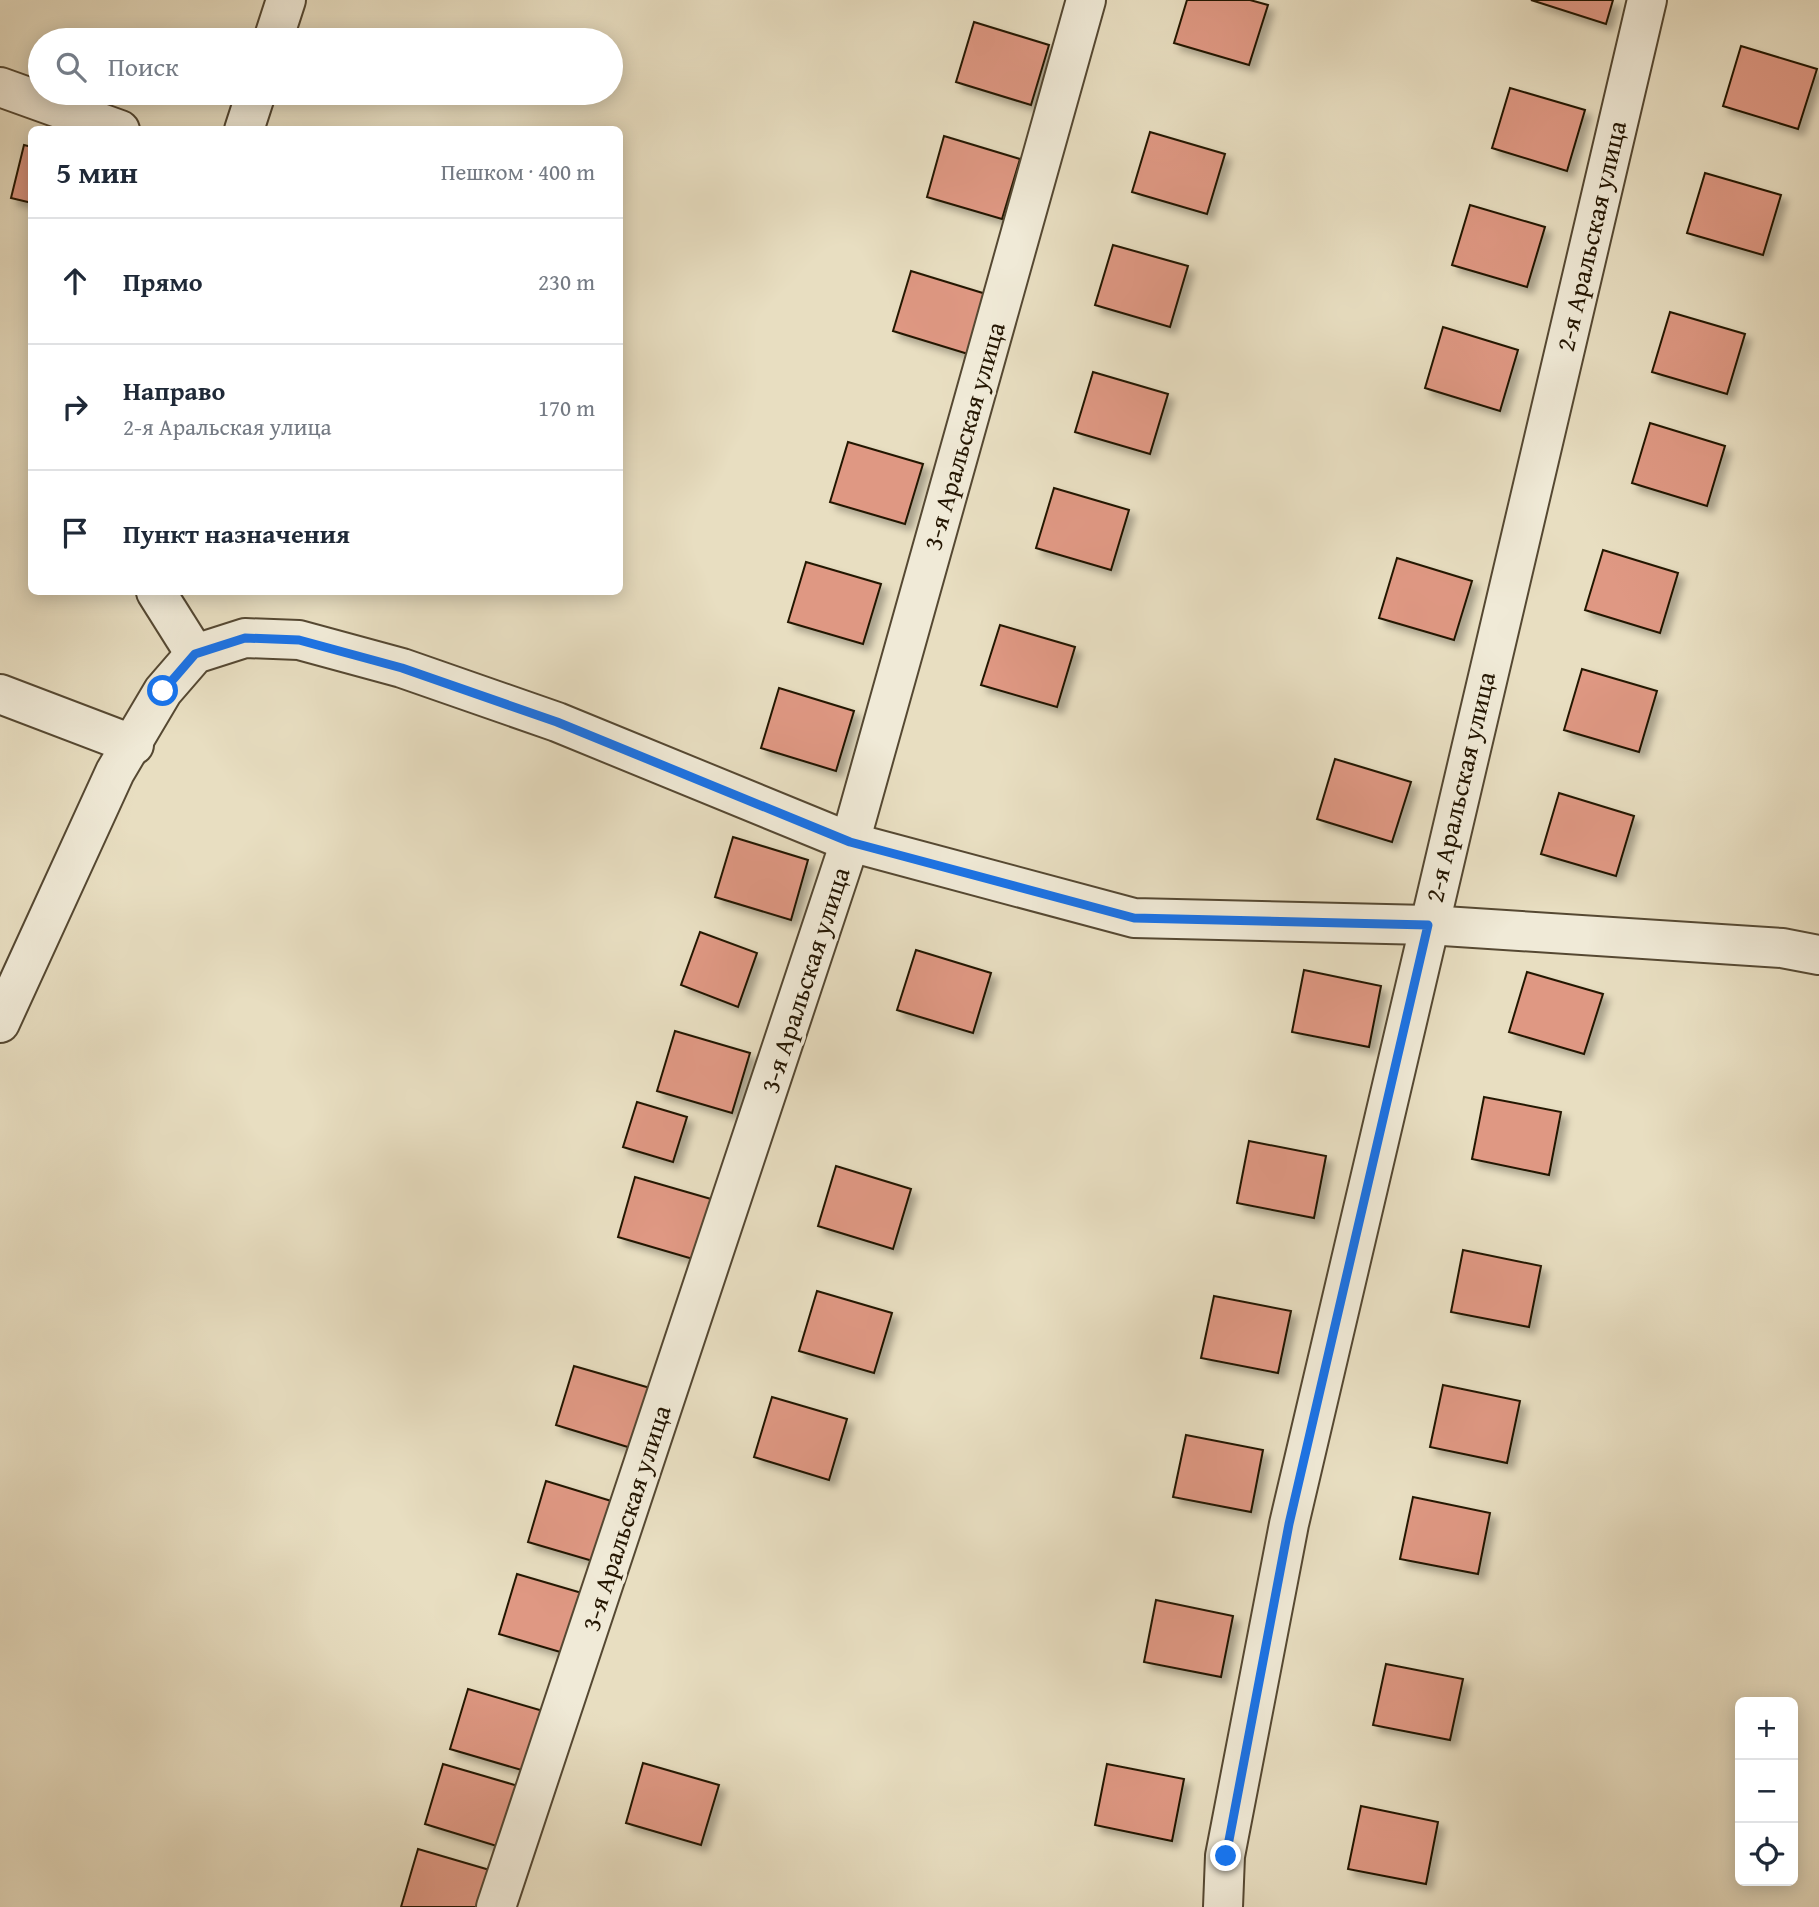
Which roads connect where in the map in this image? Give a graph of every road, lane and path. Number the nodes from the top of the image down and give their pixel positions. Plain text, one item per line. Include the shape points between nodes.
1 (286, 0) edge
2 (1086, 0) edge
3 (1647, 0) edge
4 (277, 28) edge
5 (0, 87) edge
6 (28, 97) edge
7 (50, 105) edge
8 (252, 105) edge
9 (109, 126) edge
10 (245, 126) edge
11 (158, 595) edge
12 (195, 654) junction
13 (0, 694) edge
14 (134, 745) junction
15 (850, 842) junction
16 (1428, 925) junction
17 (1819, 955) edge
18 (0, 1023) edge
19 (496, 1907) edge
20 (1223, 1907) edge

1 - 4 street
2 - 15 street, 3-я Аральская улица
3 - 16 street, 2-я Аральская улица
5 - 6 street
7 - 9 street
8 - 10 street
11 - 12 street
12 - 14 street via 163,691
12 - 15 street via 245,638 299,640 402,668 557,722
13 - 14 street
14 - 18 street via 115,772
15 - 16 street via 1134,918
15 - 19 street, 3-я Аральская улица
16 - 17 street via 1782,948
16 - 20 street, 2-я Аральская улица via 1289,1524 1226,1856

